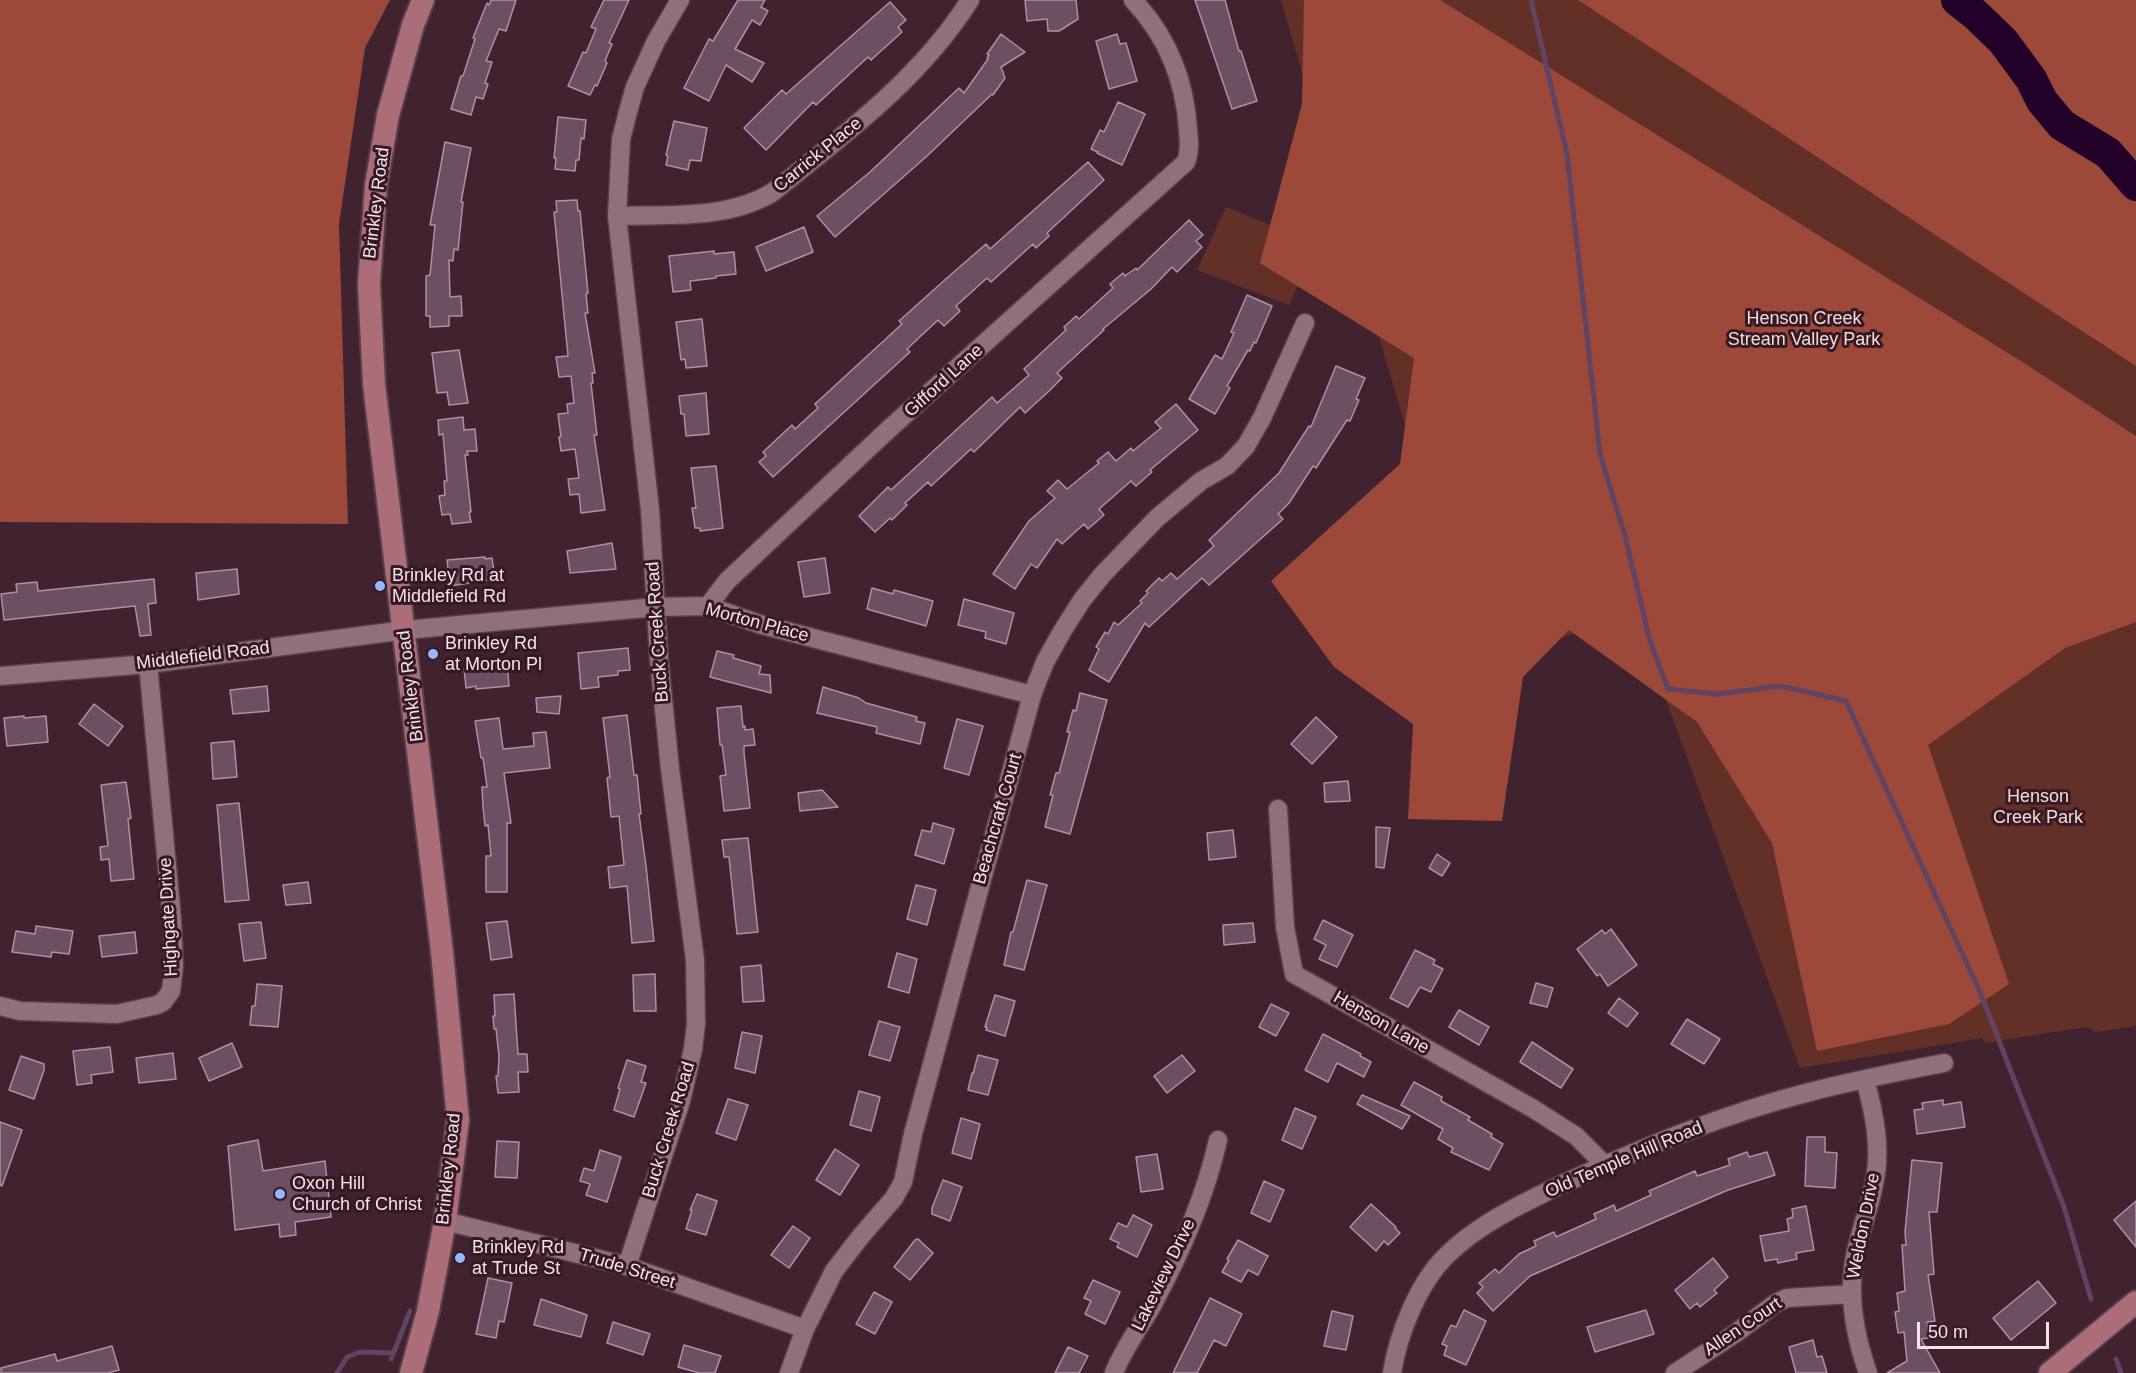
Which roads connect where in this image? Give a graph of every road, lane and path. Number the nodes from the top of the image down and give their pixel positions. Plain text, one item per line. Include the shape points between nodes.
1 (423, 0) edge
2 (680, 0) edge
3 (970, 0) edge
4 (1133, 0) edge
5 (617, 216) junction
6 (1305, 323) dead end
7 (708, 606) junction
8 (656, 607) junction
9 (405, 630) junction
10 (148, 664) junction
11 (0, 676) edge
12 (1032, 695) junction
13 (1278, 809) dead end
14 (0, 1006) edge
15 (1944, 1063) dead end
16 (1865, 1079) junction
17 (1218, 1140) dead end
18 (1605, 1165) junction
19 (445, 1221) junction
20 (627, 1266) junction
21 (1852, 1294) junction
22 (2136, 1302) edge
23 (805, 1329) junction
24 (411, 1373) edge
25 (789, 1373) edge
26 (1114, 1373) edge
27 (1392, 1373) edge
28 (1676, 1373) edge
29 (1868, 1373) edge
30 (2050, 1373) edge

1 - 9 main road, Brinkley Road via 388,115 376,185 369,284 374,384
2 - 5 street, Buck Creek Road via 635,87 621,139
3 - 5 street, Carrick Place via 925,60 861,120 773,192 746,206 726,210
4 - 7 street, Gifford Lane via 1159,33 1175,63 1188,121 1186,162 881,437 727,581
5 - 8 street, Buck Creek Road via 650,510
6 - 12 street, Beachcraft Court via 1246,446 1227,466 1201,481 1157,518 1103,573 1063,630
7 - 8 street, Morton Place
7 - 12 street, Morton Place via 759,624
8 - 9 street, Morton Place
8 - 20 street, Buck Creek Road via 670,769 695,960 696,1024 681,1101
9 - 10 street, Middlefield Road
9 - 19 main road, Brinkley Road via 458,1120
10 - 11 street, Middlefield Road
10 - 14 street, Highgate Drive via 172,919 171,991 158,1005 117,1014 20,1011
12 - 23 street, Beachcraft Court via 903,1182 841,1260
13 - 18 street, Henson Lane via 1285,927 1294,974 1533,1108 1576,1136
15 - 16 street, Old Temple Hill Road
16 - 18 street, Old Temple Hill Road via 1724,1118
16 - 21 street, Weldon Drive via 1877,1131 1877,1154 1875,1182 1856,1250
17 - 26 street, Lakeview Drive via 1199,1203 1173,1266
18 - 27 street, Old Temple Hill Road via 1503,1215 1443,1258 1409,1314
19 - 20 street, Trude Street
19 - 24 main road, Brinkley Road via 428,1311
20 - 23 street, Trude Street
21 - 28 street, Allen Court via 1787,1298
21 - 29 street, Weldon Drive via 1856,1333
22 - 30 main road
23 - 25 street, Beachcraft Court

